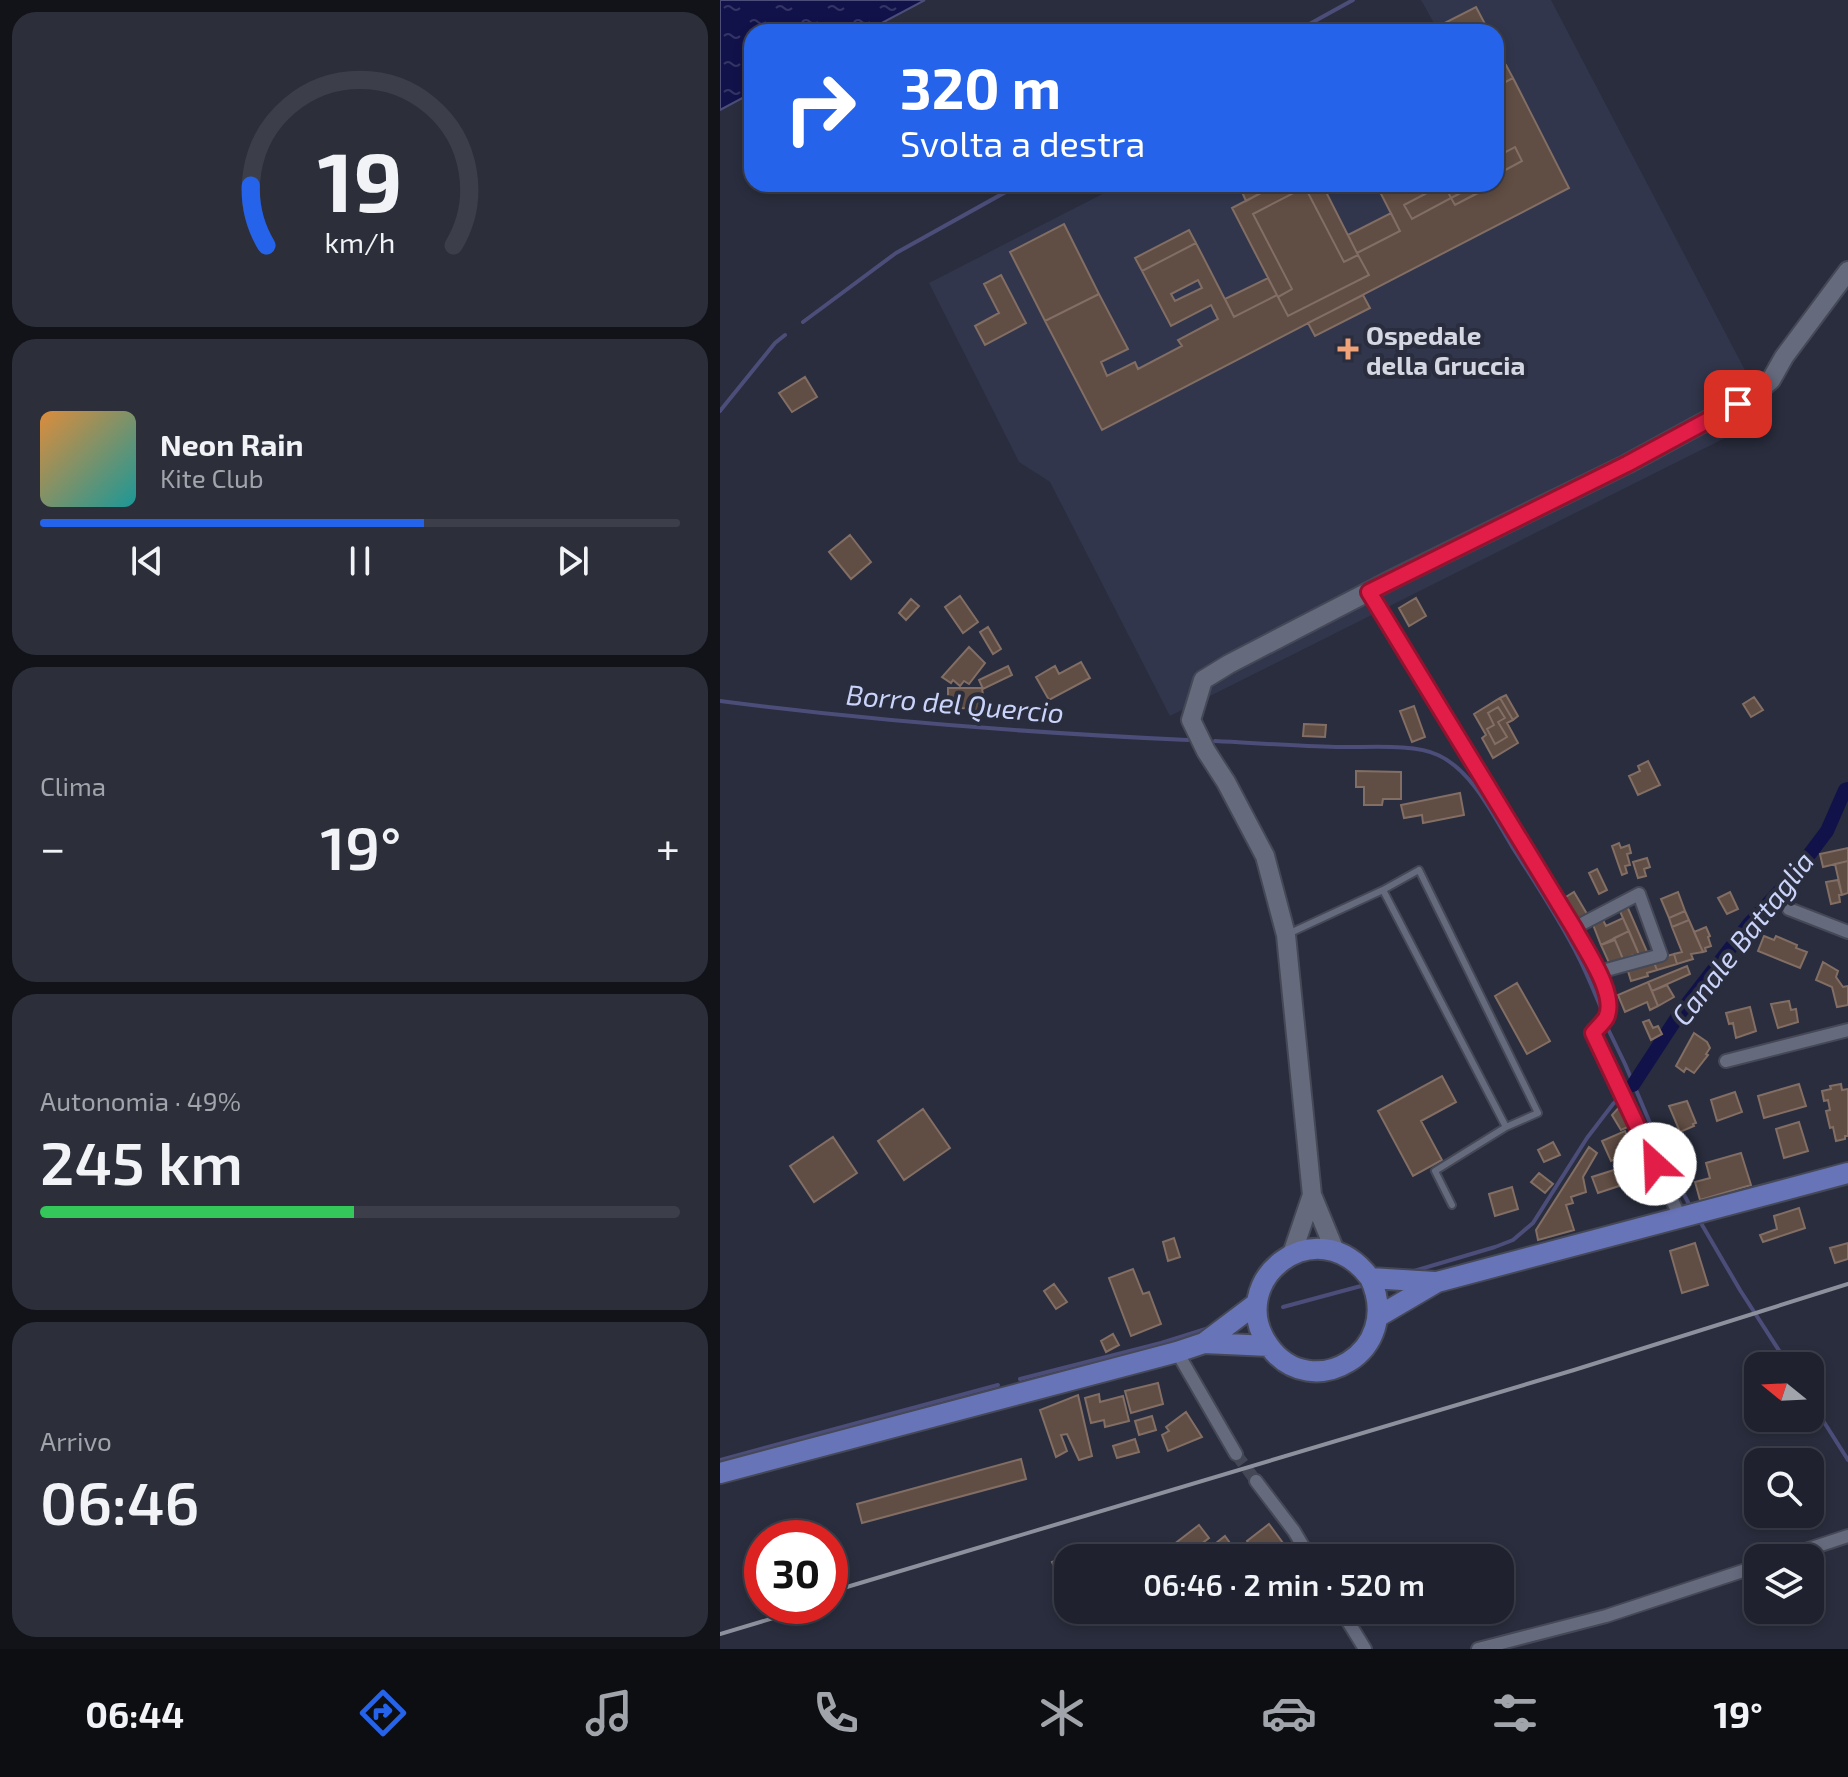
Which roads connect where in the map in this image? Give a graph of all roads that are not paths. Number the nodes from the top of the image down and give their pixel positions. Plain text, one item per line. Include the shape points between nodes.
1 (1848, 271) edge
2 (1369, 592) junction
3 (1383, 890) junction
4 (1789, 909) dead end
5 (1574, 928) junction
6 (1848, 932) edge
7 (1286, 935) junction
8 (1599, 972) junction
9 (1848, 1030) edge
10 (1726, 1061) dead end
11 (1506, 1127) junction
12 (1848, 1173) edge
13 (1312, 1195) junction
14 (1452, 1205) dead end
15 (1680, 1217) junction
16 (1335, 1251) junction
17 (1292, 1254) junction
18 (1370, 1278) junction
19 (1437, 1282) junction
20 (1257, 1303) junction
21 (1379, 1316) junction
22 (1204, 1343) junction
23 (1269, 1346) junction
24 (1177, 1352) junction
25 (1236, 1454) tunnel mouth
26 (720, 1473) edge
27 (1256, 1481) tunnel mouth
28 (1848, 1536) edge
29 (1302, 1544) edge
30 (1824, 1544) edge
31 (1744, 1571) edge
32 (1350, 1624) edge
33 (1365, 1649) edge
34 (1478, 1649) edge

1 - 2 street via 1771,380 1752,396
2 - 5 street
2 - 7 street via 1203,680 1191,720 1265,856
3 - 7 lane
3 - 11 lane
3 - 11 lane via 1419,870 1538,1113
4 - 6 street
5 - 8 street
5 - 8 street via 1639,894 1661,955
7 - 13 street
8 - 15 street via 1609,999 1607,1017 1593,1033
9 - 10 street
11 - 14 lane via 1435,1171
12 - 15 main road
13 - 16 street
13 - 17 street
15 - 19 main road
16 - 17 main road
16 - 18 main road
17 - 20 main road via 1269,1274
18 - 19 main road
18 - 21 main road
19 - 21 main road
20 - 22 main road
20 - 23 main road via 1261,1333
21 - 23 main road via 1367,1346 1329,1370 1289,1364
22 - 23 main road
22 - 24 main road
24 - 25 street
24 - 26 main road
27 - 29 street
28 - 30 street
31 - 34 street via 1606,1616
32 - 33 street

